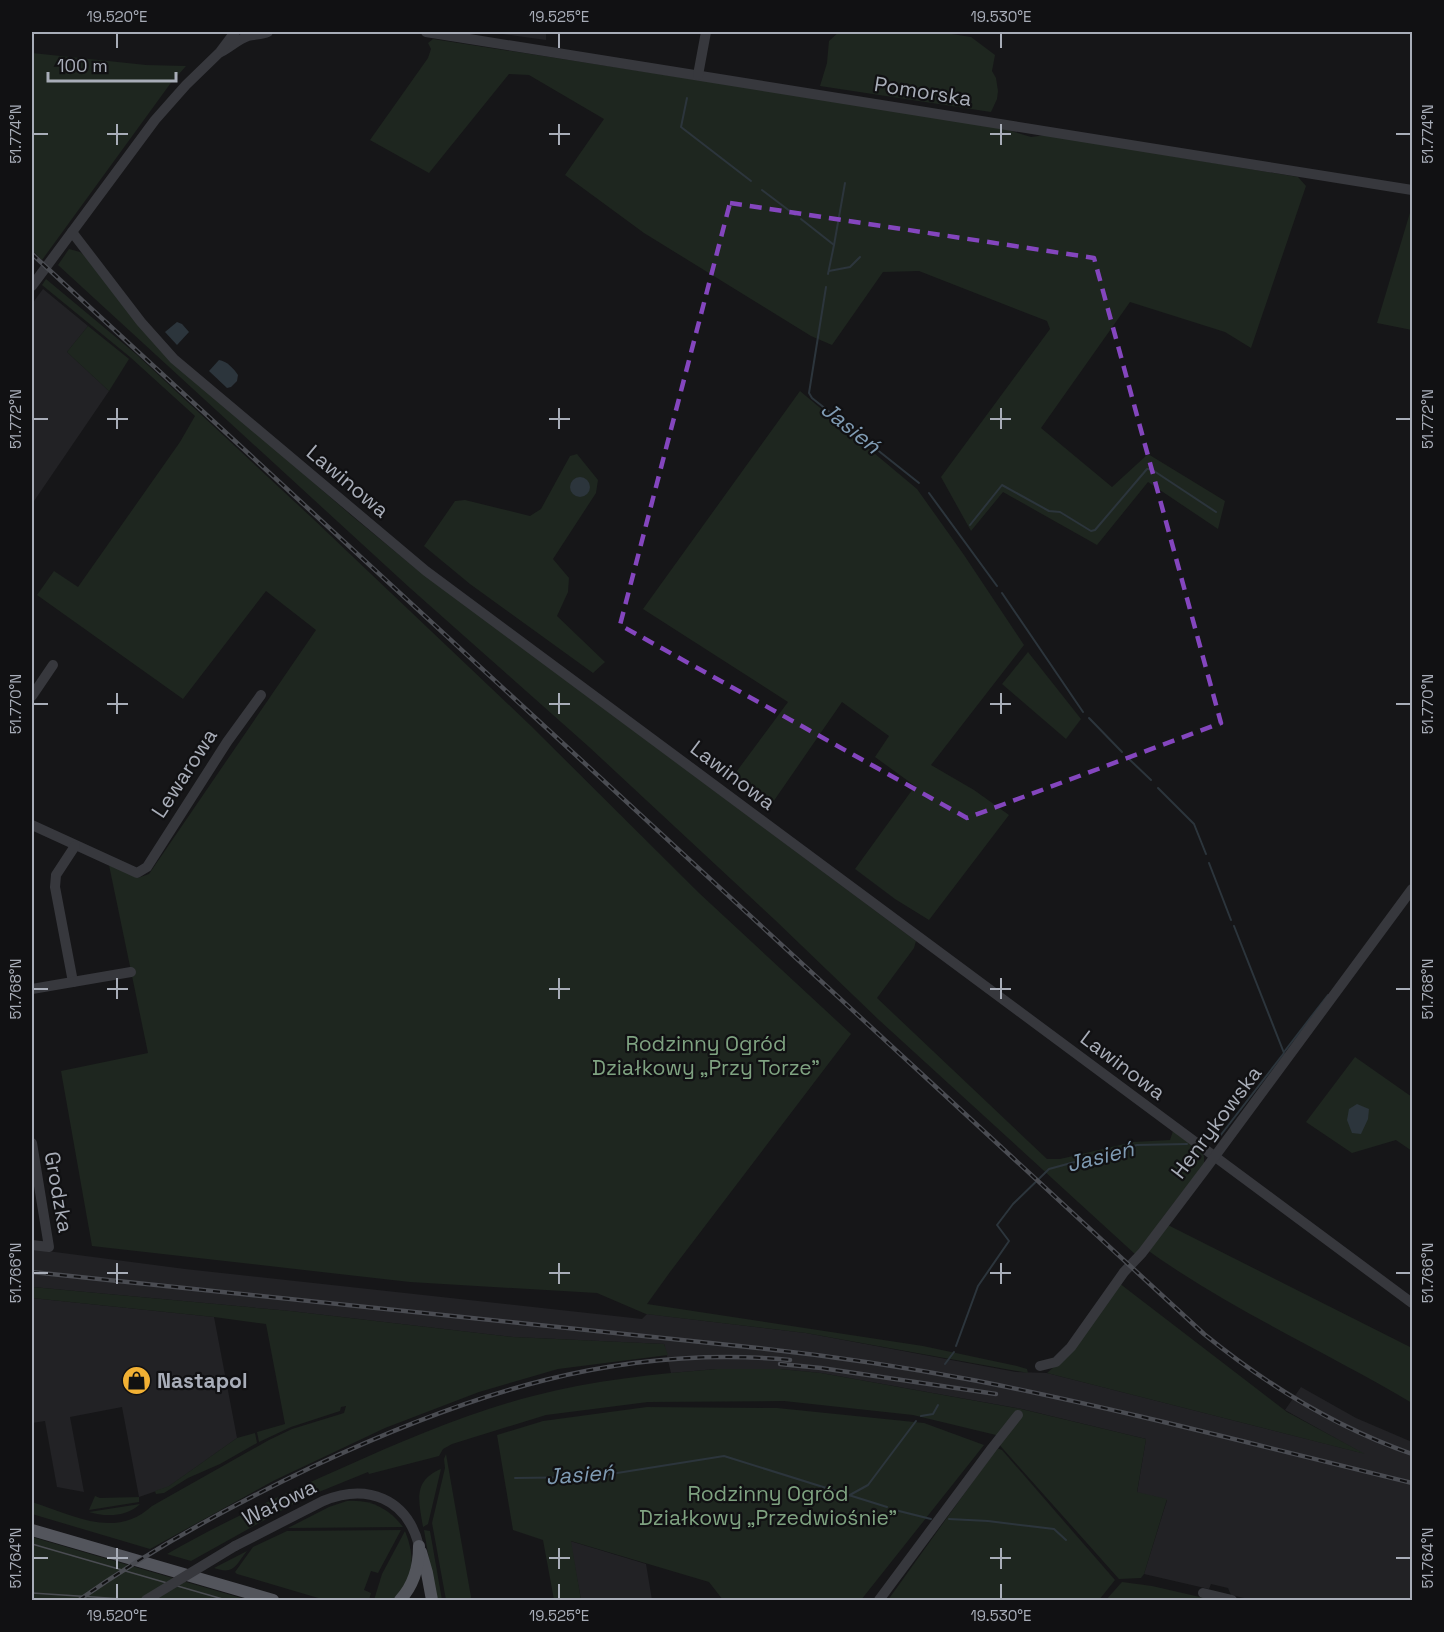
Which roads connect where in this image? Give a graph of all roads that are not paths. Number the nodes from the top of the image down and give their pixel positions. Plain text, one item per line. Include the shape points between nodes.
1 (235, 32) edge
2 (268, 32) edge
3 (426, 32) edge
4 (706, 32) edge
5 (250, 33) edge
6 (220, 52) junction
7 (698, 75) junction
8 (1413, 190) edge
9 (72, 232) junction
10 (32, 284) edge
11 (53, 665) dead end
12 (261, 695) dead end
13 (32, 696) edge
14 (32, 825) edge
15 (75, 846) junction
16 (1413, 889) edge
17 (130, 972) dead end
18 (73, 982) junction
19 (32, 989) edge
20 (32, 1143) edge
21 (1214, 1157) junction
22 (32, 1245) edge
23 (1413, 1303) edge
24 (1041, 1366) dead end
25 (1018, 1415) dead end
26 (32, 1530) edge
27 (419, 1546) junction
28 (1203, 1593) dead end
29 (146, 1600) edge
30 (273, 1600) edge
31 (400, 1600) edge
32 (432, 1600) edge
33 (879, 1600) edge
34 (1232, 1600) edge

1 - 6 street
2 - 5 street
3 - 7 street, Pomorska
4 - 7 street
5 - 6 street
6 - 9 street via 163,112
7 - 8 street, Pomorska
9 - 10 street
9 - 21 street, Lawinowa via 174,358 411,559
11 - 13 street
12 - 15 street, Lewarowa via 141,872
14 - 15 street
15 - 18 street via 55,883
16 - 21 street, Henrykowska
17 - 18 street
18 - 19 street
20 - 22 street, Grodzka via 49,1247
21 - 23 street, Lawinowa
21 - 24 street, Henrykowska via 1071,1347 1056,1362
25 - 33 street
26 - 30 main road
27 - 29 street, Wałowa, bridge via 410,1522 395,1506 376,1496 351,1492 316,1504 235,1546
27 - 31 main road via 414,1578
27 - 32 main road
28 - 34 street

